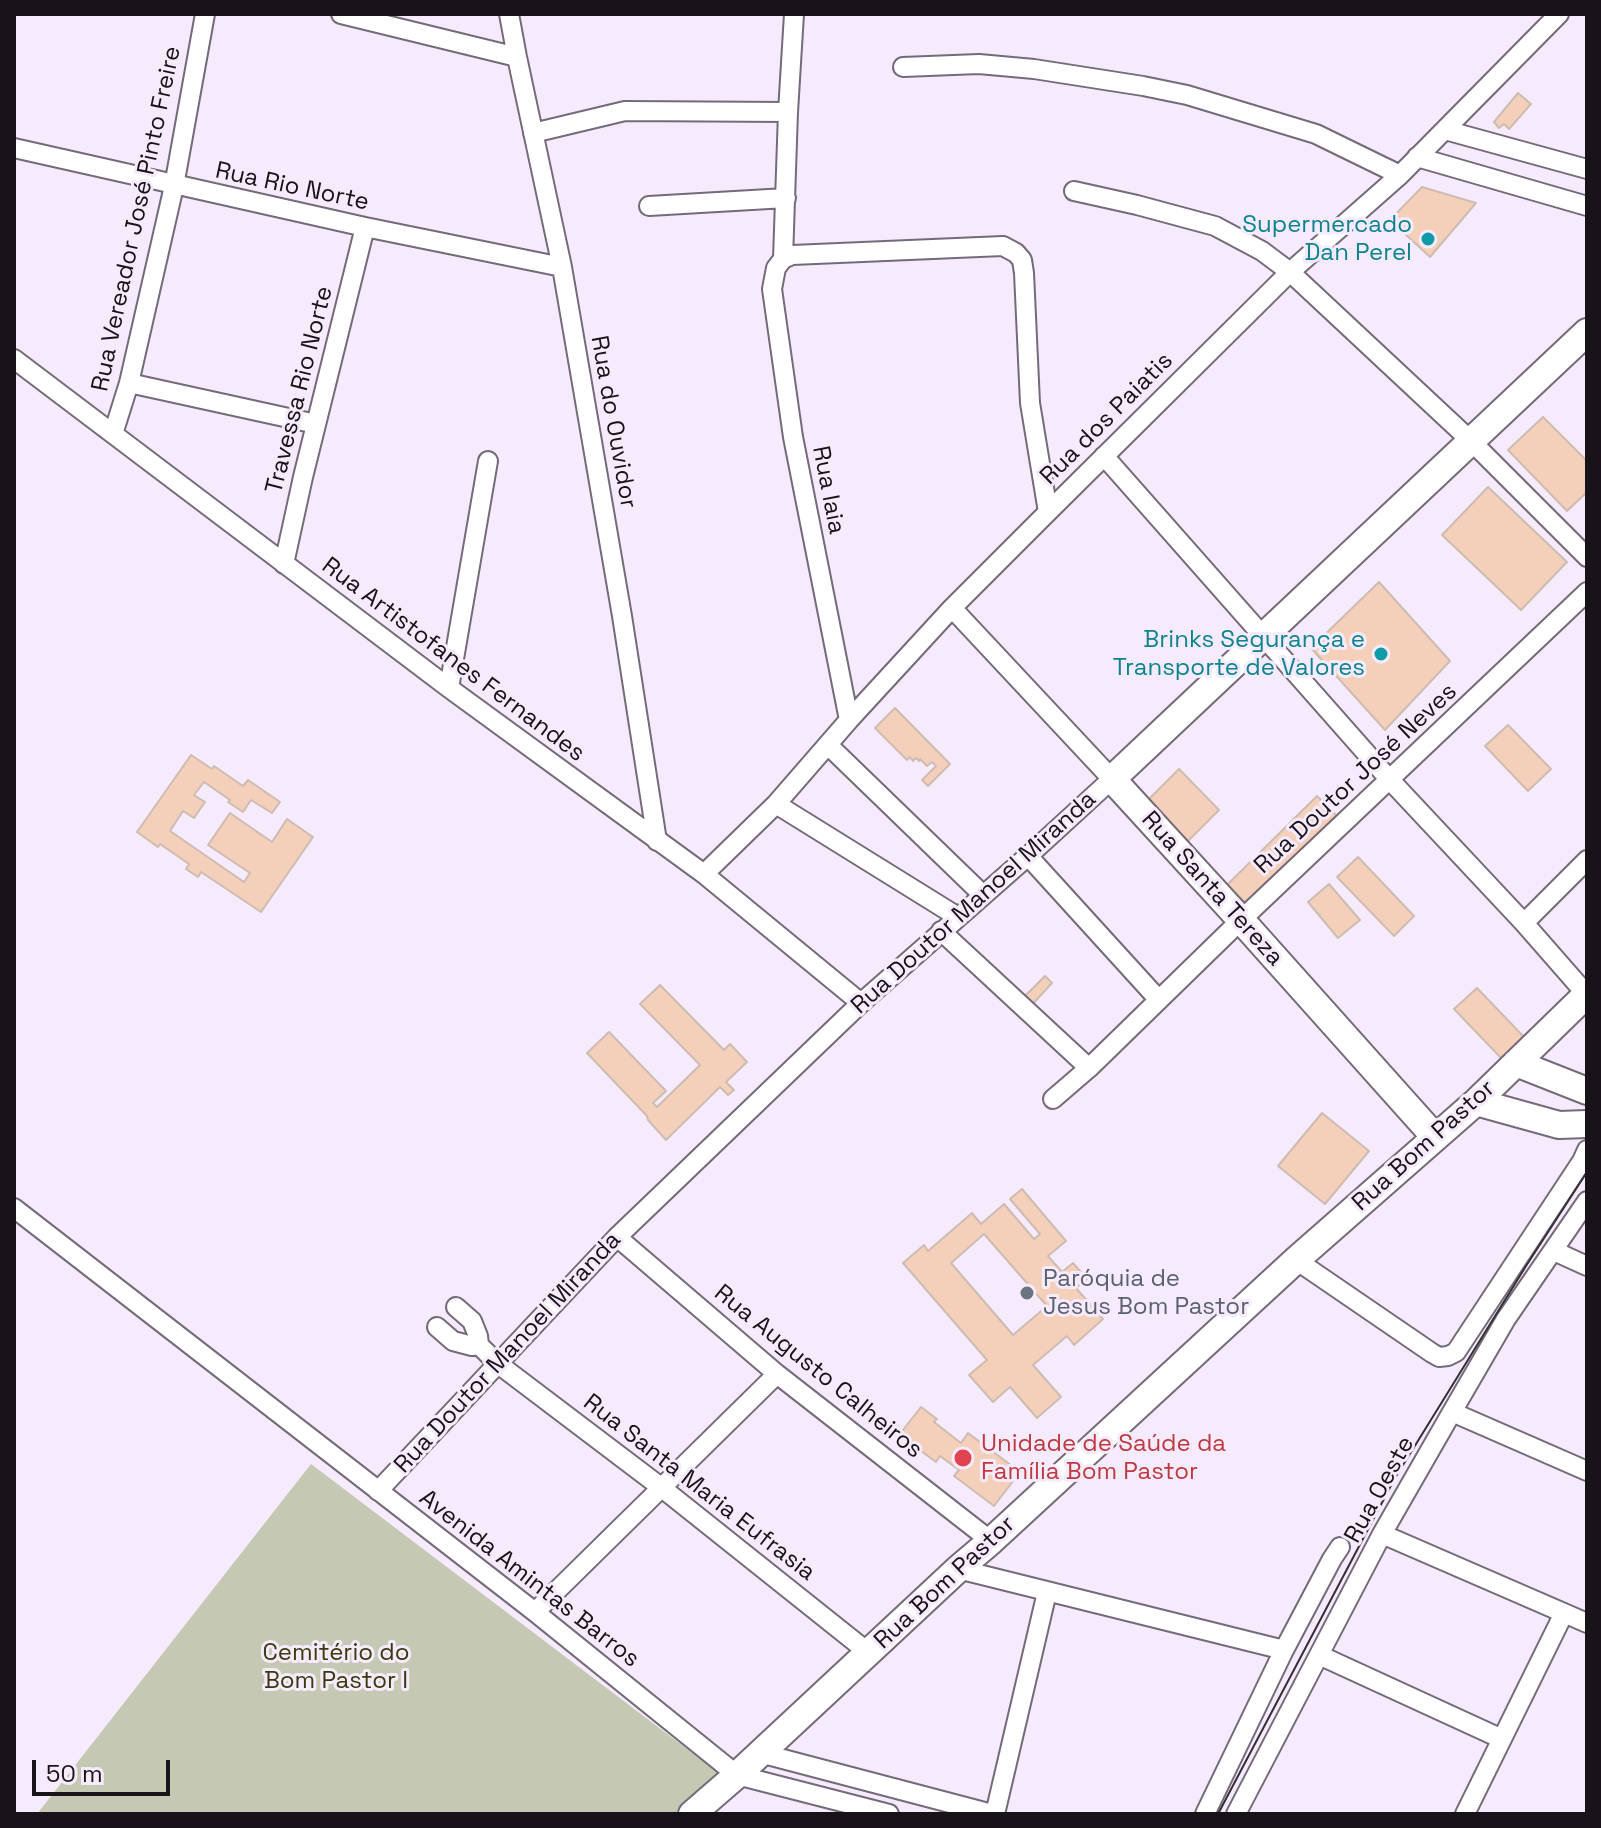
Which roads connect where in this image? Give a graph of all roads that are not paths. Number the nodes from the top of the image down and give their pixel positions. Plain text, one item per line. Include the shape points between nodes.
1 (205, 14) edge
2 (341, 14) edge
3 (509, 14) edge
4 (794, 14) edge
5 (1559, 14) edge
6 (517, 57) junction
7 (903, 67) dead end
8 (788, 112) junction
9 (1445, 130) junction
10 (533, 133) junction
11 (14, 148) edge
12 (1417, 157) junction
13 (1587, 169) edge
14 (1400, 175) junction
15 (174, 186) junction
16 (1074, 191) dead end
17 (786, 198) junction
18 (649, 206) dead end
19 (1587, 206) edge
20 (365, 227) junction
21 (780, 264) junction
22 (562, 267) junction
23 (1290, 272) junction
24 (1587, 332) edge
25 (14, 359) edge
26 (129, 383) junction
27 (316, 424) junction
28 (113, 434) junction
29 (1471, 441) junction
30 (1104, 456) junction
31 (488, 461) dead end
32 (1048, 512) junction
33 (1587, 557) edge
34 (284, 564) junction
35 (1587, 592) edge
36 (952, 608) junction
37 (1264, 637) junction
38 (449, 688) junction
39 (849, 720) junction
40 (828, 745) junction
41 (1112, 779) junction
42 (1390, 780) junction
43 (776, 804) junction
44 (657, 841) junction
45 (1028, 856) junction
46 (1587, 860) edge
47 (704, 874) junction
48 (983, 895) junction
49 (958, 917) junction
50 (1241, 920) junction
51 (1524, 923) junction
52 (941, 931) junction
53 (1587, 994) edge
54 (1159, 1000) junction
55 (861, 1003) junction
56 (1516, 1063) junction
57 (1089, 1068) junction
58 (1587, 1091) edge
59 (1053, 1099) dead end
60 (1476, 1102) junction
61 (1587, 1124) edge
62 (1435, 1137) junction
63 (1587, 1150) edge
64 (1587, 1201) edge
65 (14, 1208) edge
66 (617, 1237) junction
67 (1554, 1251) junction
68 (1296, 1260) junction
69 (1587, 1266) edge
70 (456, 1307) dead end
71 (437, 1327) dead end
72 (479, 1345) junction
73 (497, 1363) junction
74 (777, 1374) junction
75 (1452, 1412) junction
76 (1586, 1468) edge
77 (662, 1488) junction
78 (378, 1491) junction
79 (1382, 1534) junction
80 (991, 1541) junction
81 (1340, 1547) dead end
82 (958, 1569) junction
83 (1047, 1592) junction
84 (535, 1612) junction
85 (1564, 1613) junction
86 (1587, 1623) edge
87 (1284, 1650) junction
88 (869, 1653) junction
89 (1319, 1655) junction
90 (1502, 1739) junction
91 (760, 1753) junction
92 (737, 1775) junction
93 (692, 1814) edge
94 (889, 1814) edge
95 (994, 1814) edge
96 (1205, 1814) edge
97 (1236, 1814) edge
98 (1465, 1814) edge

1 - 15 street, Rua Vereador José Pinto Freire
2 - 6 street
3 - 6 street, Rua do Ouvidor
4 - 8 street, Rua Iaia
5 - 9 street, Rua dos Paiatis
6 - 10 street, Rua do Ouvidor
7 - 14 street via 979,64 1034,69 1187,95 1316,134
8 - 10 street via 625,111
8 - 17 street, Rua Iaia
9 - 12 street, Rua dos Paiatis
9 - 13 street
10 - 22 street, Rua do Ouvidor
11 - 15 street, Rua Rio Norte
12 - 14 street, Rua dos Paiatis
12 - 19 street
14 - 23 street, Rua dos Paiatis
15 - 20 street, Rua Rio Norte
15 - 26 street, Rua Vereador José Pinto Freire
16 - 23 street via 1215,226
17 - 18 street
17 - 21 street, Rua Iaia
20 - 22 street, Rua Rio Norte
20 - 27 street, Travessa Rio Norte
21 - 32 street via 792,255 1003,246 1016,253 1024,273 1030,403
21 - 39 street, Rua Iaia via 772,289 793,437
22 - 44 street, Rua do Ouvidor
23 - 29 street
23 - 30 street, Rua dos Paiatis
24 - 29 street, Rua Doutor Manoel Miranda
25 - 28 street, Rua Artistofanes Fernandes
26 - 27 street
26 - 28 street, Rua Vereador José Pinto Freire
27 - 34 street, Travessa Rio Norte
28 - 34 street, Rua Artistofanes Fernandes
29 - 33 street
29 - 37 street, Rua Doutor Manoel Miranda
30 - 32 street, Rua dos Paiatis
30 - 37 street
31 - 38 street
32 - 36 street, Rua dos Paiatis
34 - 38 street, Rua Artistofanes Fernandes
35 - 42 street, Rua Doutor José Neves
36 - 39 street, Rua dos Paiatis
36 - 41 street, Rua Santa Tereza
37 - 41 street, Rua Doutor Manoel Miranda
37 - 42 street
38 - 44 street, Rua Artistofanes Fernandes
39 - 40 street, Rua dos Paiatis
40 - 43 street, Rua dos Paiatis
40 - 48 street
41 - 45 street, Rua Doutor Manoel Miranda
41 - 50 street, Rua Santa Tereza
42 - 50 street, Rua Doutor José Neves
42 - 51 street
43 - 47 street, Rua dos Paiatis
43 - 49 street
44 - 47 street, Rua Artistofanes Fernandes
45 - 48 street, Rua Doutor Manoel Miranda
45 - 54 street
46 - 51 street
47 - 55 street, Rua Artistofanes Fernandes
48 - 49 street, Rua Doutor Manoel Miranda
49 - 52 street, Rua Doutor Manoel Miranda
50 - 54 street, Rua Doutor José Neves
50 - 62 street, Rua Santa Tereza
51 - 53 street
52 - 55 street, Rua Doutor Manoel Miranda
52 - 57 street
53 - 56 street, Rua Bom Pastor
54 - 57 street, Rua Doutor José Neves
55 - 66 street, Rua Doutor Manoel Miranda
56 - 58 street
56 - 60 street, Rua Bom Pastor
57 - 59 street, Rua Doutor José Neves
60 - 61 street via 1559,1125
60 - 62 street, Rua Bom Pastor
62 - 68 street, Rua Bom Pastor
63 - 68 street via 1456,1352 1448,1356 1432,1353
64 - 67 street, Rua Oeste
65 - 78 street, Avenida Amintas Barros
66 - 73 street, Rua Doutor Manoel Miranda
66 - 74 street, Rua Augusto Calheiros
67 - 69 street
67 - 75 street, Rua Oeste via 1506,1319
68 - 80 street, Rua Bom Pastor
70 - 72 street via 472,1321
71 - 72 street via 453,1341
72 - 73 street, Rua Santa Maria Eufrasia
73 - 77 street, Rua Santa Maria Eufrasia
73 - 78 street, Rua Doutor Manoel Miranda
74 - 77 street
74 - 80 street, Rua Augusto Calheiros
75 - 76 street
75 - 79 street, Rua Oeste
77 - 84 street
77 - 88 street, Rua Santa Maria Eufrasia
78 - 84 street, Avenida Amintas Barros
79 - 85 street
79 - 89 street, Rua Oeste
80 - 82 street, Rua Bom Pastor
81 - 87 street
82 - 83 street
82 - 88 street, Rua Bom Pastor
83 - 87 street
83 - 95 street
84 - 92 street, Avenida Amintas Barros
85 - 86 street
85 - 90 street
87 - 96 street
88 - 91 street, Rua Bom Pastor
89 - 90 street
89 - 97 street, Rua Oeste
90 - 98 street
91 - 92 street, Rua Bom Pastor
91 - 95 street
92 - 93 street, Rua Bom Pastor
92 - 94 street, Avenida Amintas Barros

